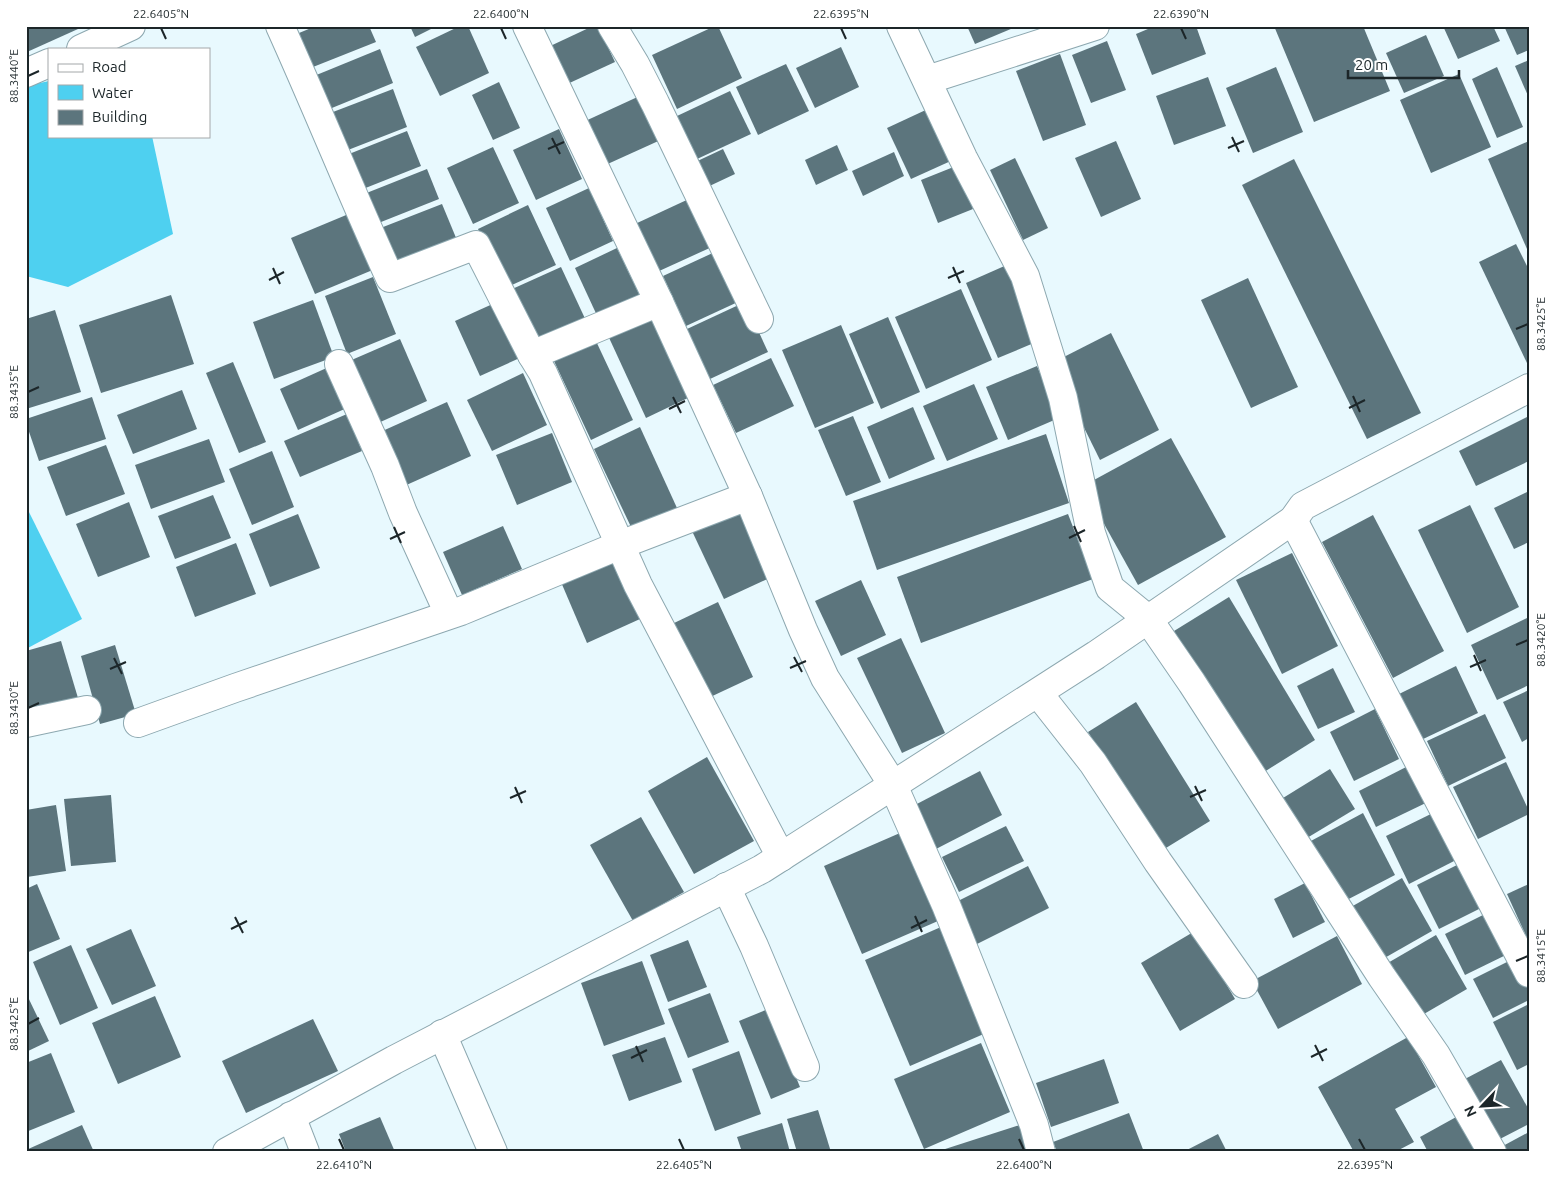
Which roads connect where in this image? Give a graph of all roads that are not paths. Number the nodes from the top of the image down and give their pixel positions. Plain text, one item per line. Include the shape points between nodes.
1 (131, 26) edge
2 (280, 26) edge
3 (526, 26) edge
4 (612, 26) edge
5 (901, 26) edge
6 (1095, 26) edge
7 (83, 48) edge
8 (48, 63) edge
9 (26, 73) edge
10 (926, 80) junction
11 (659, 302) junction
12 (758, 319) dead end
13 (532, 355) junction
14 (339, 364) dead end
15 (1529, 388) edge
16 (748, 496) junction
17 (1293, 520) junction
18 (620, 545) junction
19 (449, 614) junction
20 (1148, 619) junction
21 (1038, 693) junction
22 (87, 710) dead end
23 (26, 723) edge
24 (138, 723) dead end
25 (893, 785) junction
26 (781, 857) junction
27 (726, 887) junction
28 (1529, 972) edge
29 (1244, 984) dead end
30 (442, 1034) junction
31 (805, 1066) dead end
32 (291, 1116) junction
33 (227, 1152) edge
34 (305, 1152) edge
35 (493, 1152) edge
36 (1042, 1152) edge
37 (1492, 1152) edge

1 - 7 street
2 - 13 street via 390,278 476,245
3 - 11 street
4 - 12 street via 655,103
5 - 10 street
6 - 10 street
8 - 9 street
10 - 20 street via 1025,276 1063,398 1091,533 1110,588
11 - 13 street
11 - 16 street
13 - 18 street
14 - 19 street
15 - 17 street via 1303,506
16 - 18 street
16 - 25 street via 825,678
17 - 20 street
17 - 28 street
18 - 19 street
18 - 26 street
19 - 24 street
20 - 21 street
20 - 37 street via 1436,1055
21 - 25 street
21 - 29 street via 1093,763
22 - 23 street
25 - 26 street
25 - 36 street via 946,905
26 - 27 street
27 - 30 street
27 - 31 street
30 - 32 street
30 - 35 street
32 - 33 street
32 - 34 street

